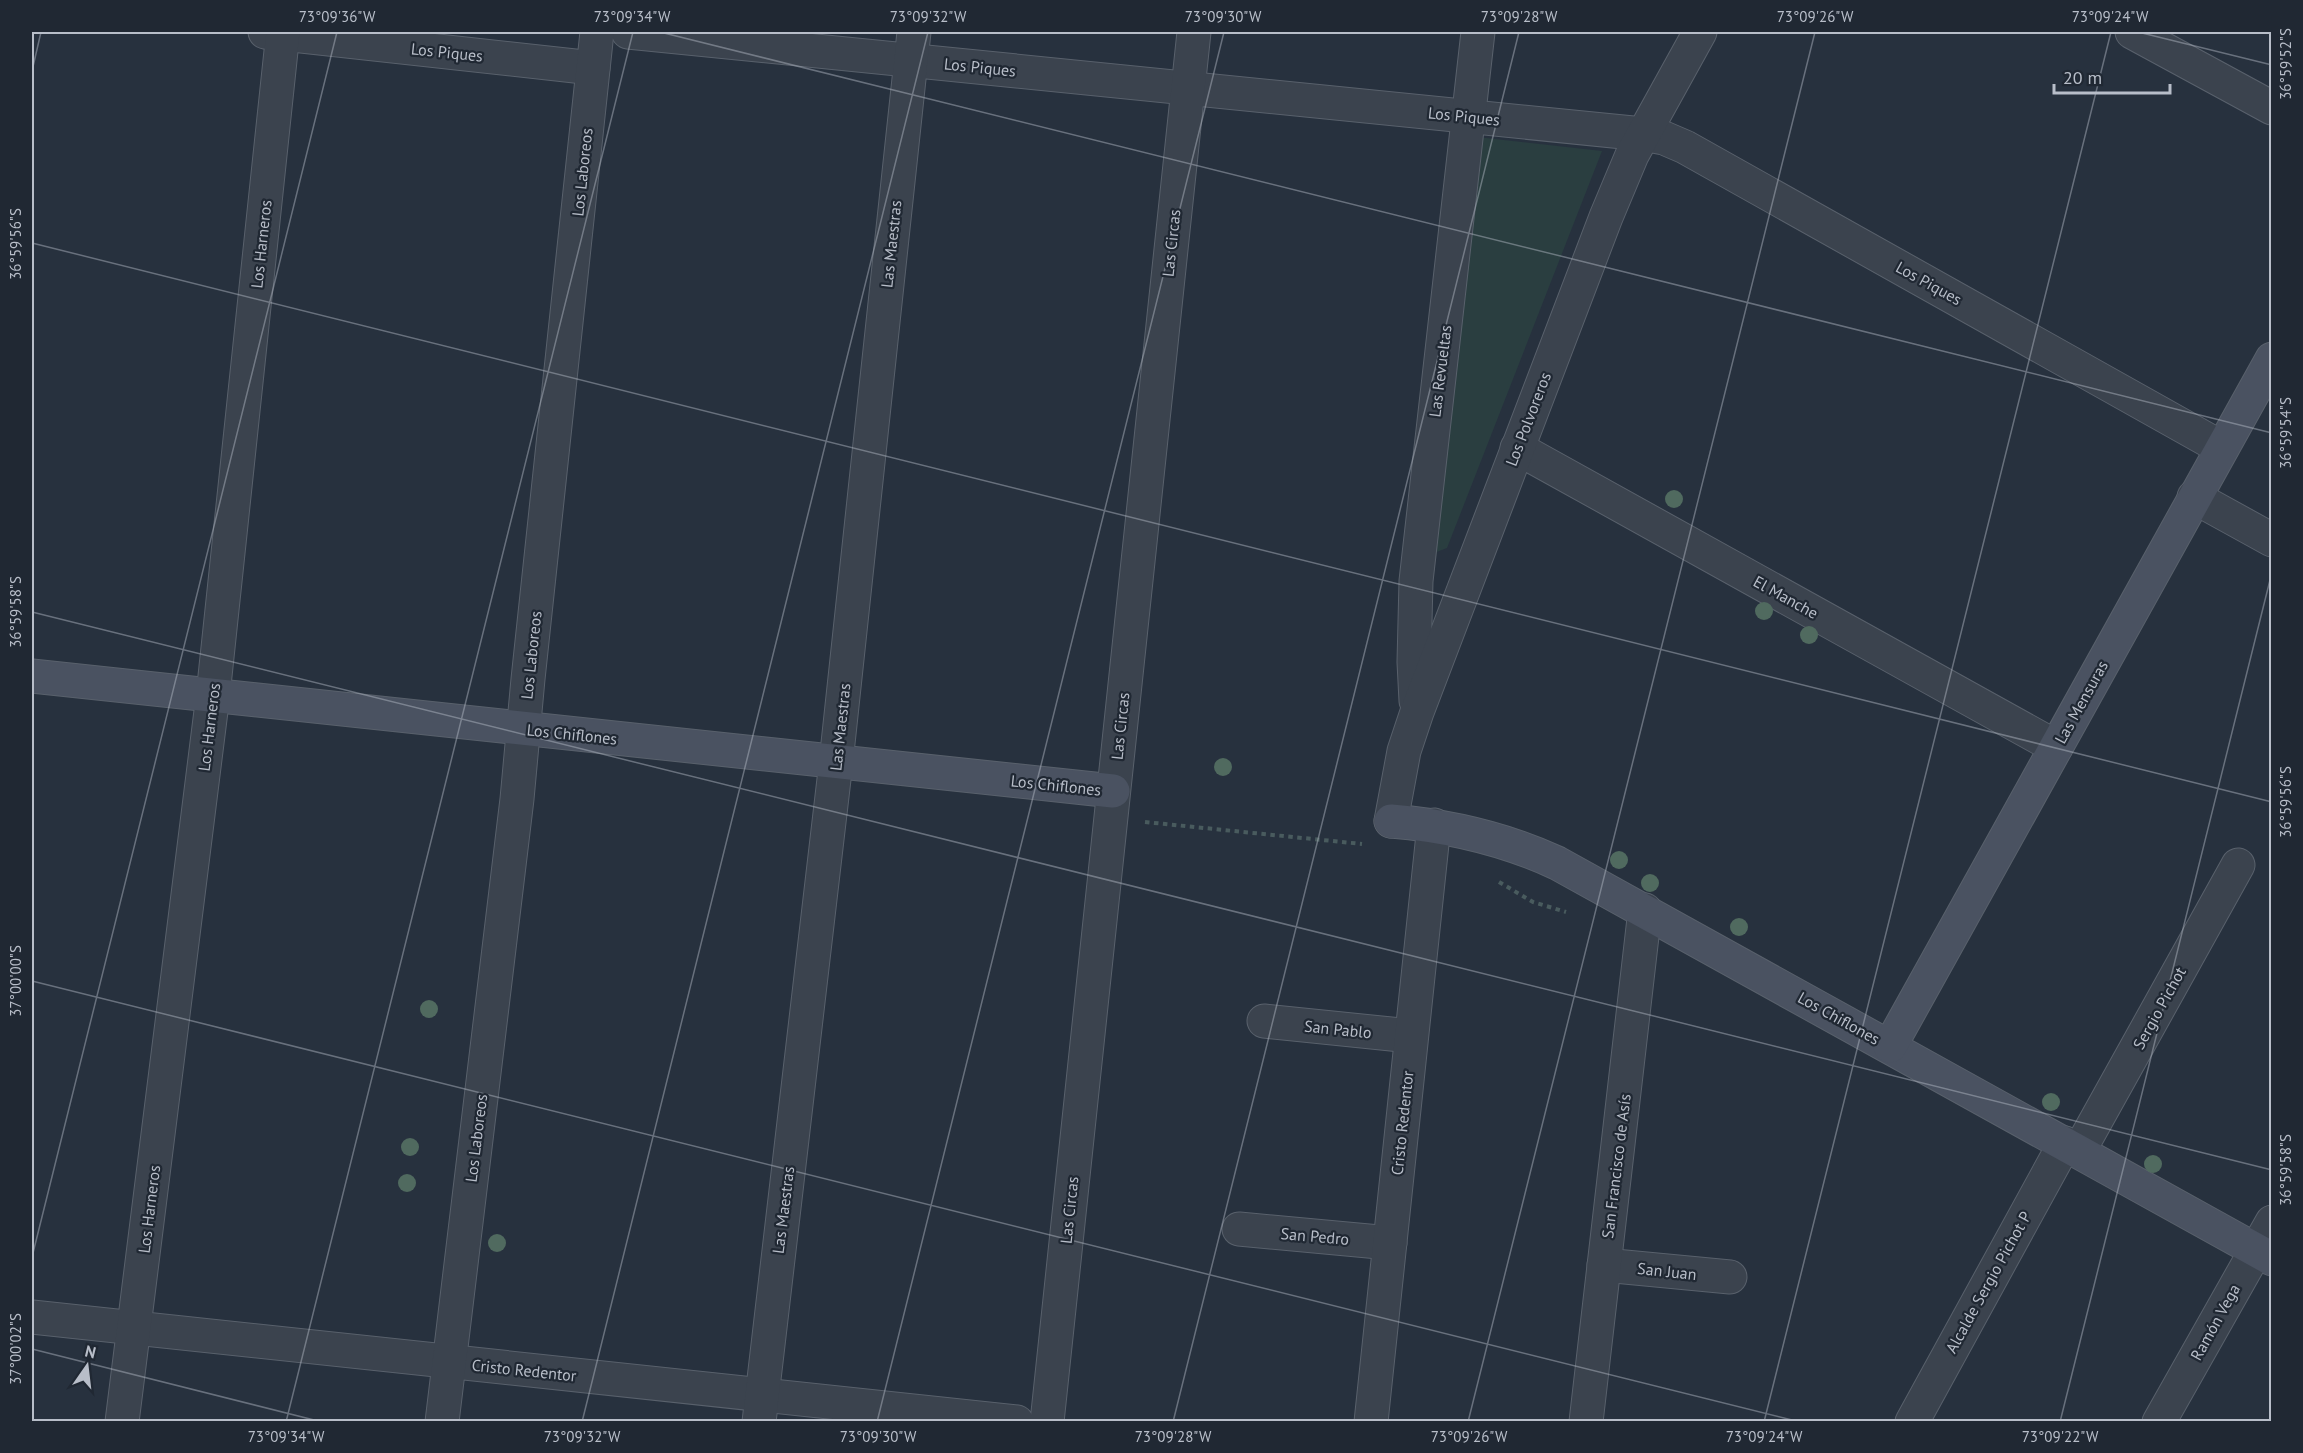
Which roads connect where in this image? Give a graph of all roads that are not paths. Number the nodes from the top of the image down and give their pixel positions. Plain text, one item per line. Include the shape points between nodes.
1 (277, 32) edge
2 (597, 32) edge
3 (628, 32) edge
4 (1194, 32) edge
5 (1478, 32) edge
6 (1700, 32) edge
7 (2132, 32) edge
8 (912, 46) edge
9 (593, 68) junction
10 (1188, 88) junction
11 (2271, 108) edge
12 (1469, 116) junction
13 (1643, 134) junction
14 (2271, 359) edge
15 (1516, 448) junction
16 (2222, 448) junction
17 (2194, 498) junction
18 (2271, 540) edge
19 (32, 676) edge
20 (213, 695) junction
21 (1417, 712) junction
22 (524, 729) junction
23 (2056, 747) junction
24 (836, 762) junction
25 (1112, 805) junction
26 (1434, 825) junction
27 (1381, 833) joint
28 (2238, 865) dead end
29 (1645, 910) junction
30 (1264, 1021) dead end
31 (1411, 1036) junction
32 (1890, 1046) junction
33 (2072, 1147) junction
34 (2271, 1222) edge
35 (1239, 1229) dead end
36 (1390, 1243) junction
37 (2264, 1254) edge
38 (1605, 1264) junction
39 (1730, 1277) dead end
40 (32, 1317) edge
41 (134, 1328) junction
42 (449, 1361) junction
43 (760, 1408) edge
44 (122, 1422) edge
45 (441, 1422) edge
46 (1017, 1422) edge
47 (1047, 1422) edge
48 (1371, 1422) edge
49 (1586, 1422) edge
50 (1912, 1422) edge
51 (2159, 1422) edge

1 - 9 street, Los Piques
1 - 20 street, Los Harneros
2 - 9 street, Los Laboreos
3 - 8 street, Los Piques
4 - 10 street, Las Circas
5 - 12 street, Las Revueltas
6 - 13 street, Los Polvoreros
7 - 11 street
8 - 10 street, Los Piques
8 - 24 street, Las Maestras
9 - 22 street, Los Laboreos
10 - 12 street, Los Piques
10 - 25 street, Las Circas
12 - 13 street, Los Piques
12 - 21 street, Las Revueltas via 1416,581
13 - 15 street, Los Polvoreros via 1621,177
13 - 16 street, Los Piques via 1685,147
14 - 16 street, Las Mensuras
15 - 21 street, Los Polvoreros
15 - 23 street, El Manche
16 - 17 street, Las Mensuras
17 - 18 street
17 - 23 street, Las Mensuras
19 - 20 street, Los Chiflones
20 - 22 street, Los Chiflones
20 - 41 street, Los Harneros
21 - 27 street, Los Polvoreros
22 - 24 street, Los Chiflones
22 - 42 street, Los Laboreos
23 - 32 street, Las Mensuras
24 - 25 street, Los Chiflones
24 - 43 street, Las Maestras
25 - 47 street, Las Circas
26 - 27 street, Los Chiflones
26 - 29 street, Los Chiflones via 1524,848
26 - 31 street, Cristo Redentor
28 - 33 street, Sergio Pichot
29 - 32 street, Los Chiflones
29 - 38 street, San Francisco de Asís
30 - 31 street, San Pablo
31 - 36 street, Cristo Redentor
32 - 33 street, Los Chiflones
33 - 37 street, Los Chiflones
33 - 50 street, Alcalde Sergio Pichot P
34 - 37 street, Ramón Vega
35 - 36 street, San Pedro
36 - 48 street, Cristo Redentor
37 - 51 street, Ramón Vega
38 - 39 street, San Juan
38 - 49 street, San Francisco de Asís
40 - 41 street, Cristo Redentor
41 - 42 street, Cristo Redentor
41 - 44 street, Los Harneros
42 - 43 street, Cristo Redentor
42 - 45 street, Los Laboreos
43 - 46 street, Cristo Redentor

